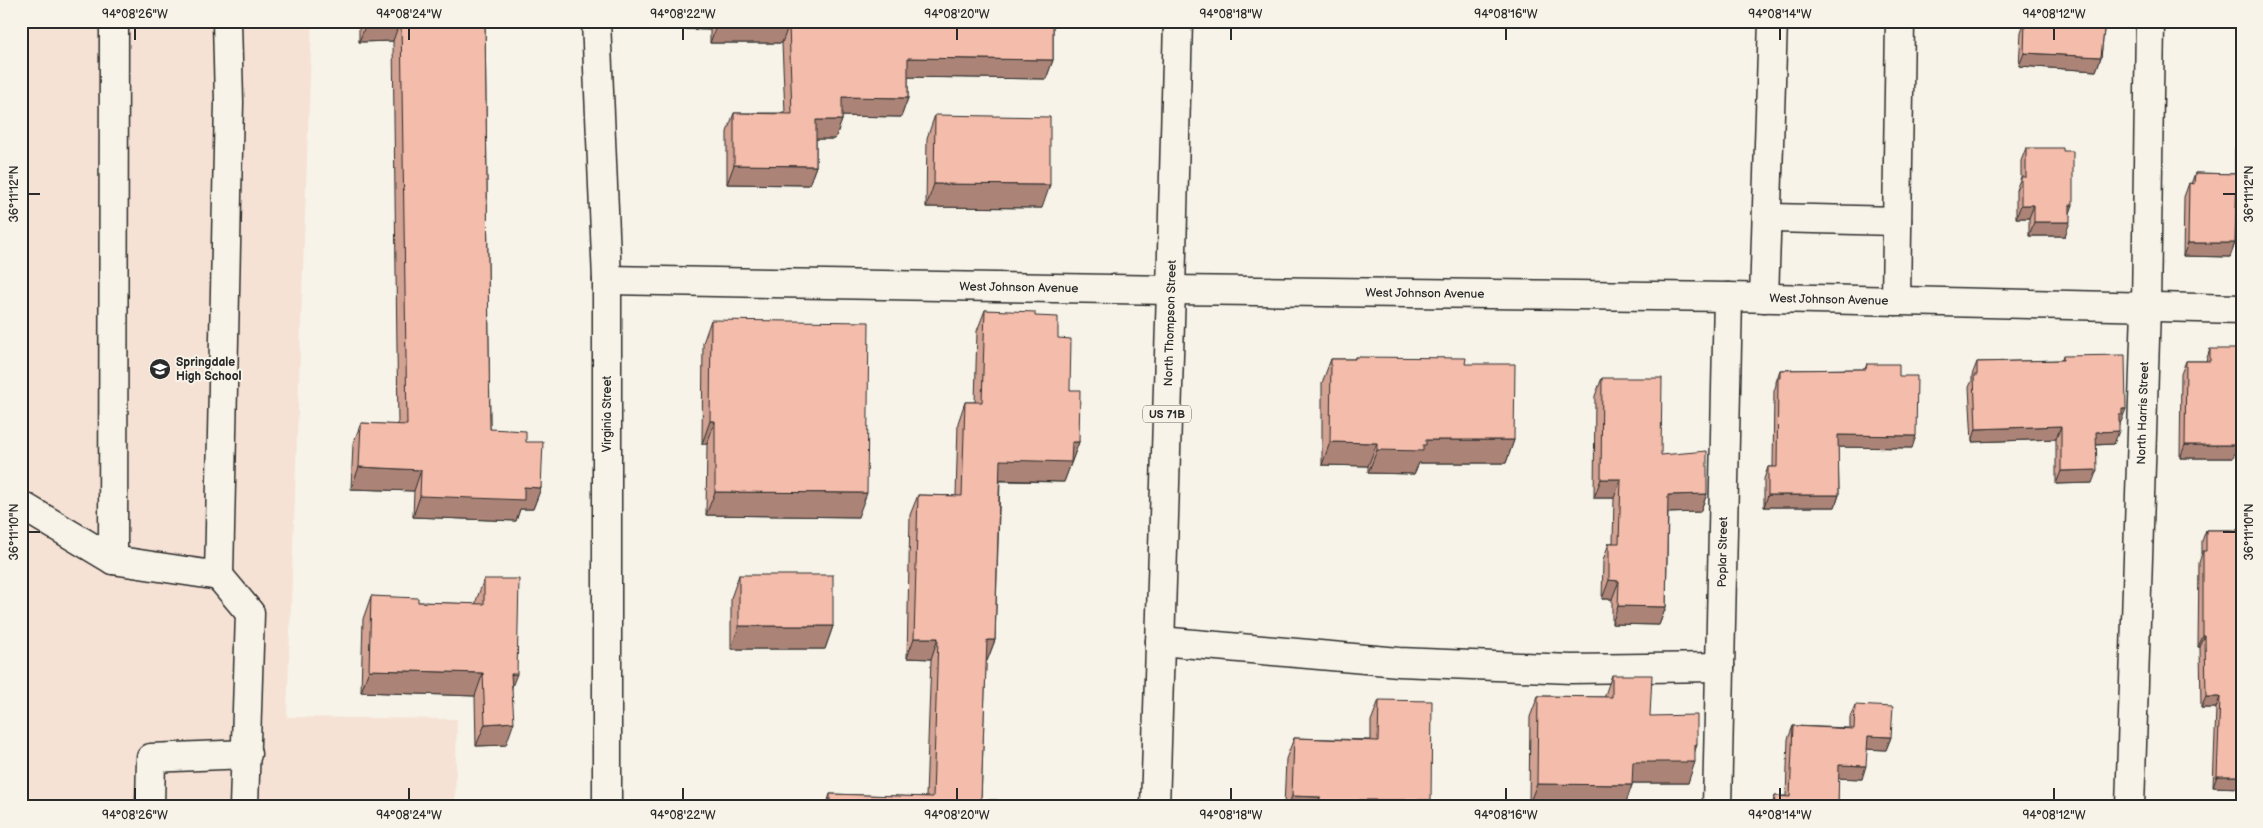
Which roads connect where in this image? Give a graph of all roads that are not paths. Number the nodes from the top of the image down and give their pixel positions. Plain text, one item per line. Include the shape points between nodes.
1 (114, 21) edge
2 (227, 21) edge
3 (596, 21) edge
4 (1178, 21) edge
5 (1773, 21) edge
6 (1900, 21) edge
7 (2150, 21) edge
8 (1766, 218) junction
9 (1897, 221) junction
10 (607, 280) junction
11 (1171, 290) junction
12 (1728, 297) junction
13 (1764, 298) junction
14 (1896, 301) junction
15 (2146, 308) junction
16 (2242, 309) edge
17 (21, 504) edge
18 (113, 560) junction
19 (219, 576) junction
20 (1160, 641) junction
21 (1720, 667) junction
22 (247, 754) junction
23 (150, 807) edge
24 (244, 807) edge
25 (607, 807) edge
26 (1154, 807) edge
27 (1717, 807) edge
28 (2130, 807) edge

1 - 18 street
2 - 19 street via 229,102
3 - 10 street, Virginia Street
4 - 11 street, North Thompson Street / US 71B
5 - 8 street
6 - 9 street
7 - 15 street, North Harris Street
8 - 9 street
8 - 13 street
9 - 14 street
10 - 11 street, West Johnson Avenue
10 - 25 street, Virginia Street
11 - 12 street, West Johnson Avenue
11 - 20 street, North Thompson Street / US 71B
12 - 13 street, West Johnson Avenue
12 - 21 street, Poplar Street
13 - 14 street, West Johnson Avenue
14 - 15 street, West Johnson Avenue
15 - 16 street, West Johnson Avenue
15 - 28 street, North Harris Street
17 - 18 street
18 - 19 street
19 - 22 street via 250,613
20 - 21 street via 1399,662 1571,669
20 - 26 street, North Thompson Street / US 71B
21 - 27 street, Poplar Street
22 - 23 street via 151,758
22 - 24 street

